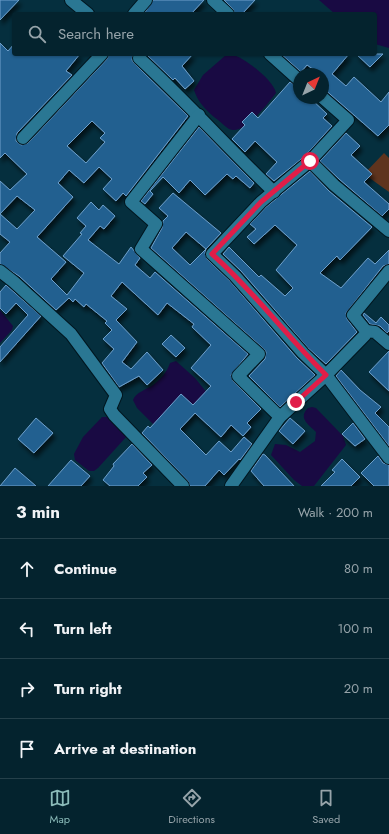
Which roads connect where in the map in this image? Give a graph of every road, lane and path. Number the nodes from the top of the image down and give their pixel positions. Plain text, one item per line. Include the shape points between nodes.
1 (71, 0) edge
2 (146, 0) edge
3 (213, 0) edge
4 (86, 12) edge
5 (136, 12) edge
6 (226, 12) edge
7 (100, 56) edge
8 (272, 56) edge
9 (139, 58) dead end
10 (293, 75) edge
11 (329, 103) edge
12 (199, 115) junction
13 (23, 138) dead end
14 (310, 161) junction
15 (274, 192) junction
16 (389, 231) edge
17 (389, 270) edge
18 (0, 271) edge
19 (366, 331) junction
20 (389, 344) edge
21 (326, 375) junction
22 (280, 417) junction
23 (389, 458) edge
24 (183, 486) edge
25 (231, 486) edge

1 - 4 street
2 - 5 street
3 - 6 street
7 - 13 street
8 - 10 street
9 - 12 street
11 - 14 street via 348,120
12 - 15 street
12 - 22 street via 131,202 156,224 141,249 259,354 238,376
14 - 15 street
14 - 16 street via 334,185
15 - 21 street via 247,216 212,254
17 - 19 street via 353,315
18 - 24 street via 71,334 116,395 110,409 114,415
19 - 20 street via 375,332
19 - 21 street via 360,341
21 - 22 street
21 - 23 street
22 - 25 street

